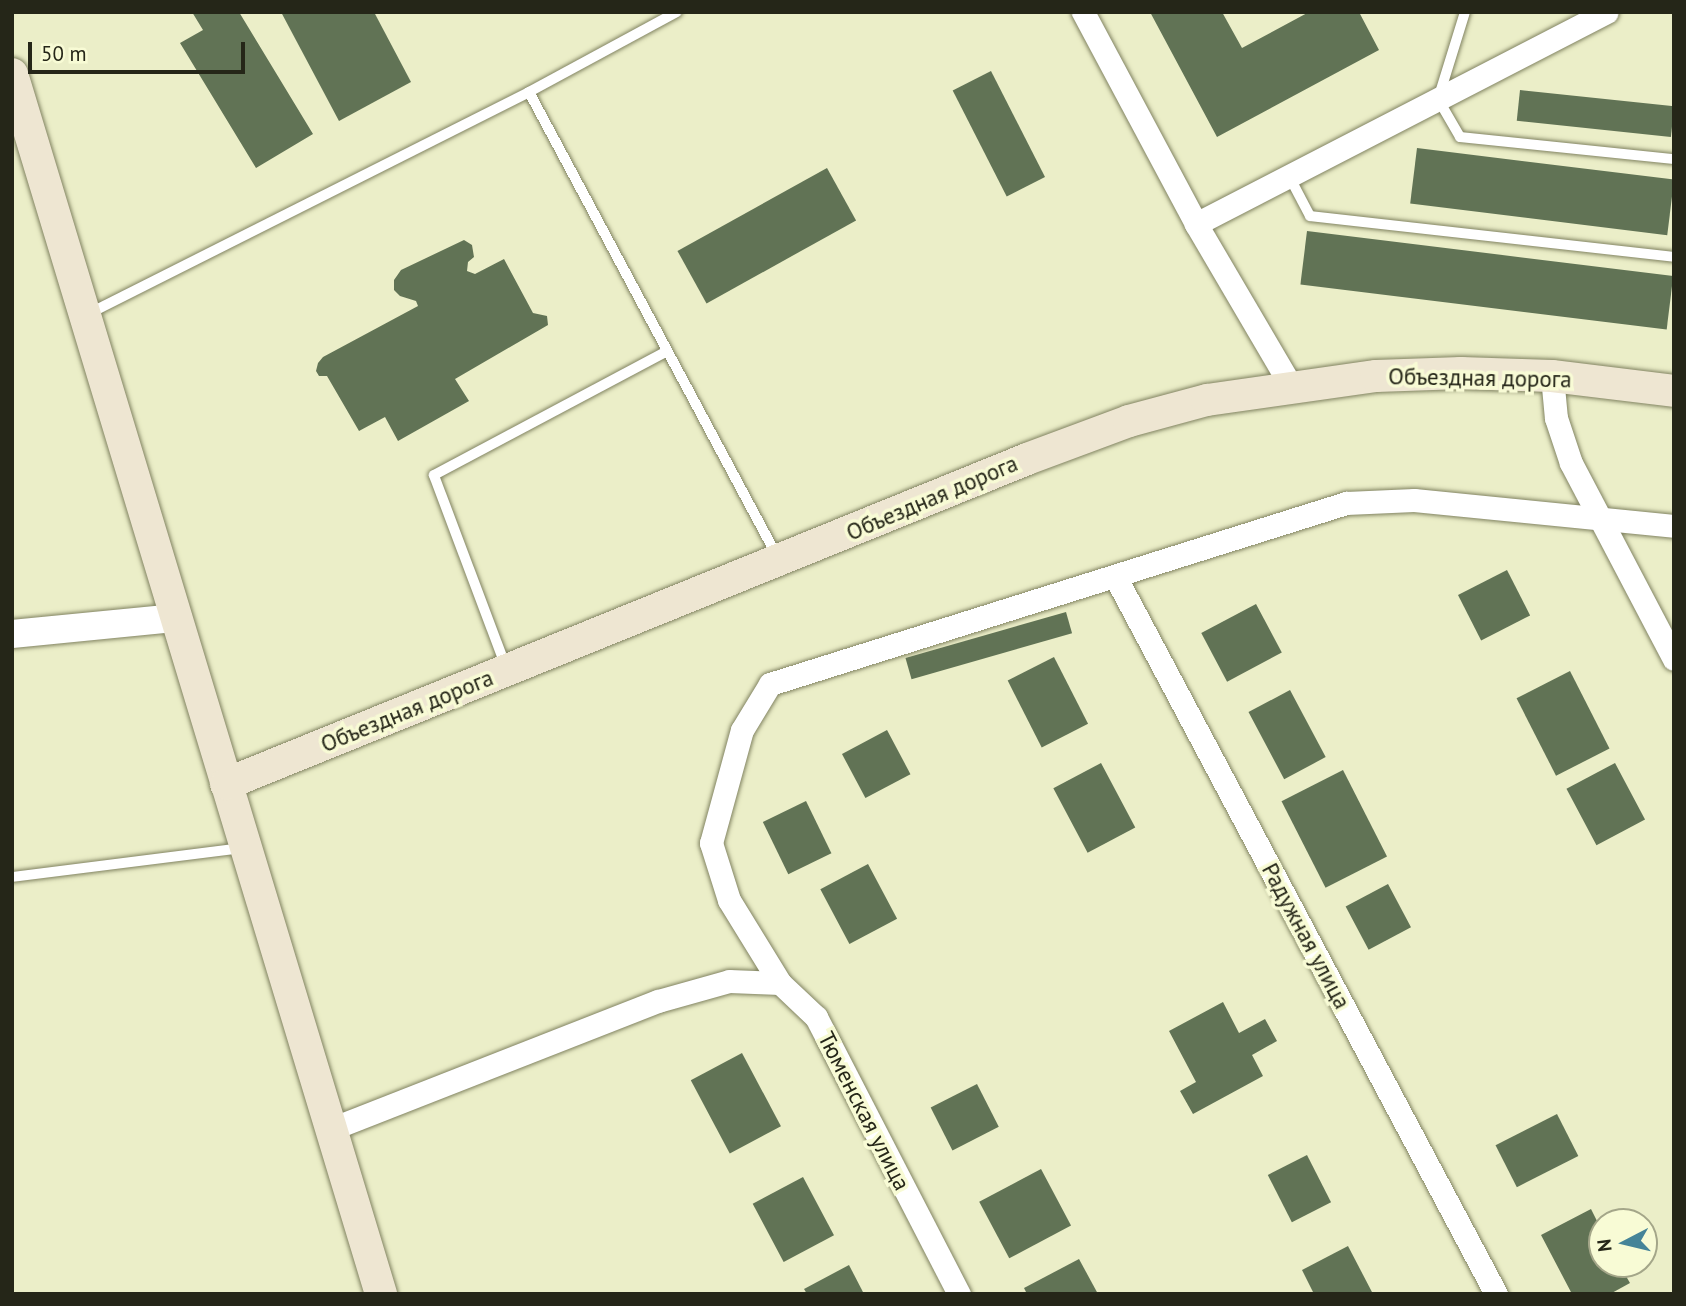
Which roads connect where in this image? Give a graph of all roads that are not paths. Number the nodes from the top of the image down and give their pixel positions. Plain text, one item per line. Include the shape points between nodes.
1 (677, 12) edge
2 (1083, 12) edge
3 (1465, 12) edge
4 (1606, 12) edge
5 (12, 74) edge
6 (529, 92) junction
7 (1438, 99) junction
8 (1674, 159) edge
9 (1289, 176) junction
10 (1196, 224) junction
11 (1674, 257) edge
12 (85, 316) junction
13 (667, 351) junction
14 (1552, 376) junction
15 (1292, 386) junction
16 (1674, 391) edge
17 (1597, 516) junction
18 (1674, 526) edge
19 (780, 561) junction
20 (1115, 578) junction
21 (176, 618) junction
22 (12, 634) edge
23 (1674, 659) edge
24 (508, 671) junction
25 (226, 784) junction
26 (245, 848) junction
27 (12, 877) edge
28 (780, 983) junction
29 (331, 1129) junction
30 (381, 1294) edge
31 (959, 1294) edge
32 (1496, 1294) edge

1 - 6 lane
2 - 10 street
3 - 7 lane
4 - 7 street
5 - 12 main road
6 - 12 lane
6 - 13 lane
7 - 8 lane via 1460,137
7 - 9 street
9 - 10 street
9 - 11 lane via 1310,216
10 - 15 street
12 - 21 main road
13 - 19 lane
13 - 24 lane via 434,475
14 - 15 main road, Объездная дорога via 1388,375
14 - 16 main road, Объездная дорога
14 - 17 street via 1556,418 1571,463
15 - 19 main road, Объездная дорога via 1207,400 1129,421
17 - 18 street, Тюменская улица
17 - 20 street, Тюменская улица via 1414,500 1346,503
17 - 23 street
19 - 24 main road, Объездная дорога
20 - 28 street, Тюменская улица via 770,684 742,730 711,843 729,900
20 - 32 street, Радужная улица
21 - 22 street
21 - 25 main road
24 - 25 main road, Объездная дорога
25 - 26 main road
26 - 27 lane
26 - 29 main road
28 - 29 street via 729,981 659,1001
28 - 31 street, Тюменская улица via 816,1017
29 - 30 main road

